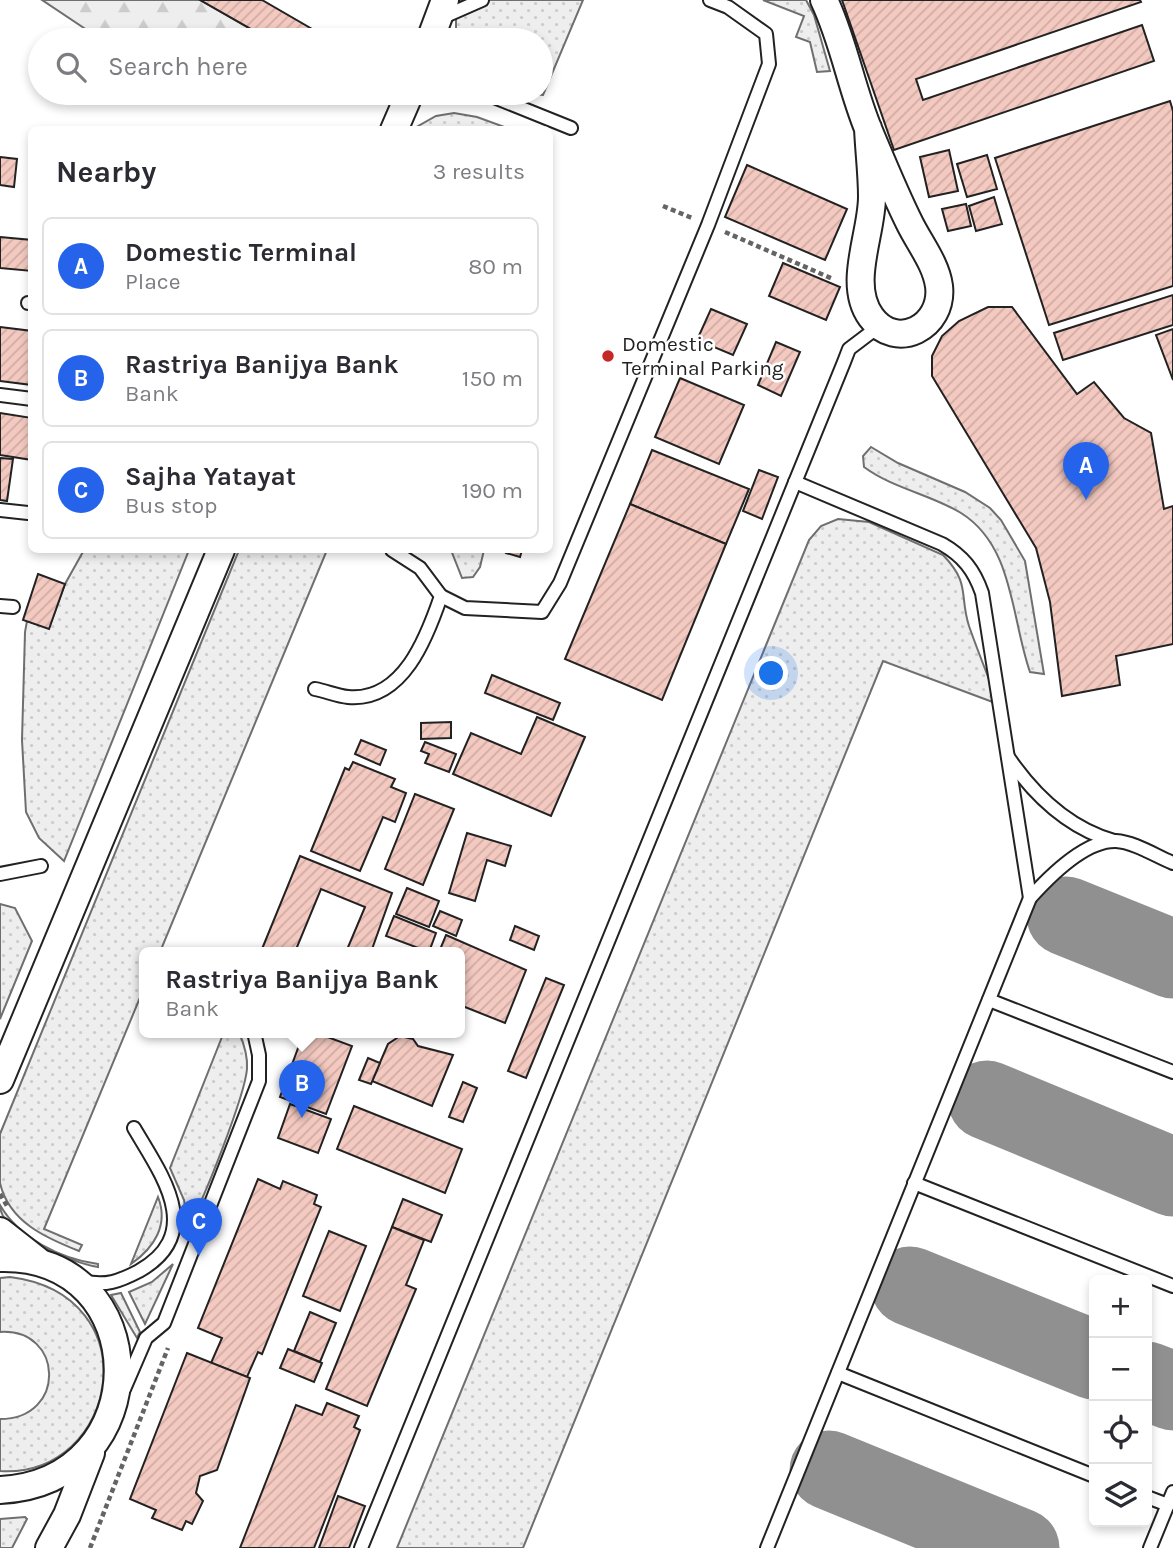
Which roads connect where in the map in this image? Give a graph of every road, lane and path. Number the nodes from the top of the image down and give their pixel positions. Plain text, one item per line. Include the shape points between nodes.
1 (482, 0) edge
2 (710, 0) edge
3 (824, 0) edge
4 (438, 20) edge
5 (405, 105) edge
6 (514, 105) edge
7 (396, 126) edge
8 (571, 128) dead end
9 (868, 128) junction
10 (663, 206) dead end
11 (708, 225) junction
12 (861, 290) junction
13 (878, 327) junction
14 (0, 395) edge
15 (28, 398) edge
16 (795, 482) junction
17 (0, 510) edge
18 (28, 513) dead end
19 (220, 553) edge
20 (397, 553) edge
21 (442, 596) junction
22 (316, 689) dead end
23 (1005, 753) junction
24 (1115, 841) junction
25 (0, 861) edge
26 (1173, 863) edge
27 (41, 866) dead end
28 (7, 874) edge
29 (1030, 898) junction
30 (989, 1000) junction
31 (255, 1038) edge
32 (1173, 1072) edge
33 (0, 1080) edge
34 (134, 1128) dead end
35 (914, 1183) junction
36 (0, 1231) edge
37 (0, 1258) edge
38 (40, 1261) junction
39 (70, 1276) junction
40 (1173, 1286) edge
41 (838, 1373) junction
42 (112, 1414) junction
43 (94, 1445) junction
44 (1089, 1474) edge
45 (0, 1490) edge
46 (1173, 1492) edge
47 (1152, 1499) edge
48 (1168, 1505) junction
49 (49, 1548) edge
50 (361, 1548) edge
51 (767, 1548) edge
52 (1150, 1548) edge

1 - 4 lane
2 - 11 lane via 766,34 769,64
3 - 9 street
5 - 7 street
6 - 8 lane
9 - 12 street via 872,199
9 - 13 street via 939,286 939,303 922,329 894,334
10 - 11 path
11 - 12 path
11 - 21 lane via 560,583 542,612 465,608
12 - 13 street via 866,310
13 - 16 lane via 849,349
14 - 15 lane
16 - 23 lane via 942,544 967,563 982,593
16 - 50 lane
17 - 18 lane
19 - 33 street
20 - 21 lane via 420,568
21 - 22 lane via 422,647 403,675 377,691 350,697
23 - 24 lane via 1030,789 1091,834
23 - 29 lane
24 - 26 lane
24 - 29 lane via 1083,852 1054,870
25 - 28 lane
27 - 28 lane
29 - 30 lane
30 - 32 lane
30 - 35 lane
31 - 42 lane via 258,1081 164,1323 146,1338
34 - 39 lane via 170,1190 175,1219 167,1244 152,1262 108,1284
35 - 40 lane
35 - 41 lane
36 - 38 street
37 - 38 street
38 - 39 street
39 - 42 street via 93,1299 113,1333 120,1375
41 - 44 lane
41 - 51 lane
42 - 43 street
43 - 45 street via 57,1476 38,1485
43 - 49 street
46 - 48 lane
47 - 48 lane
48 - 52 lane

